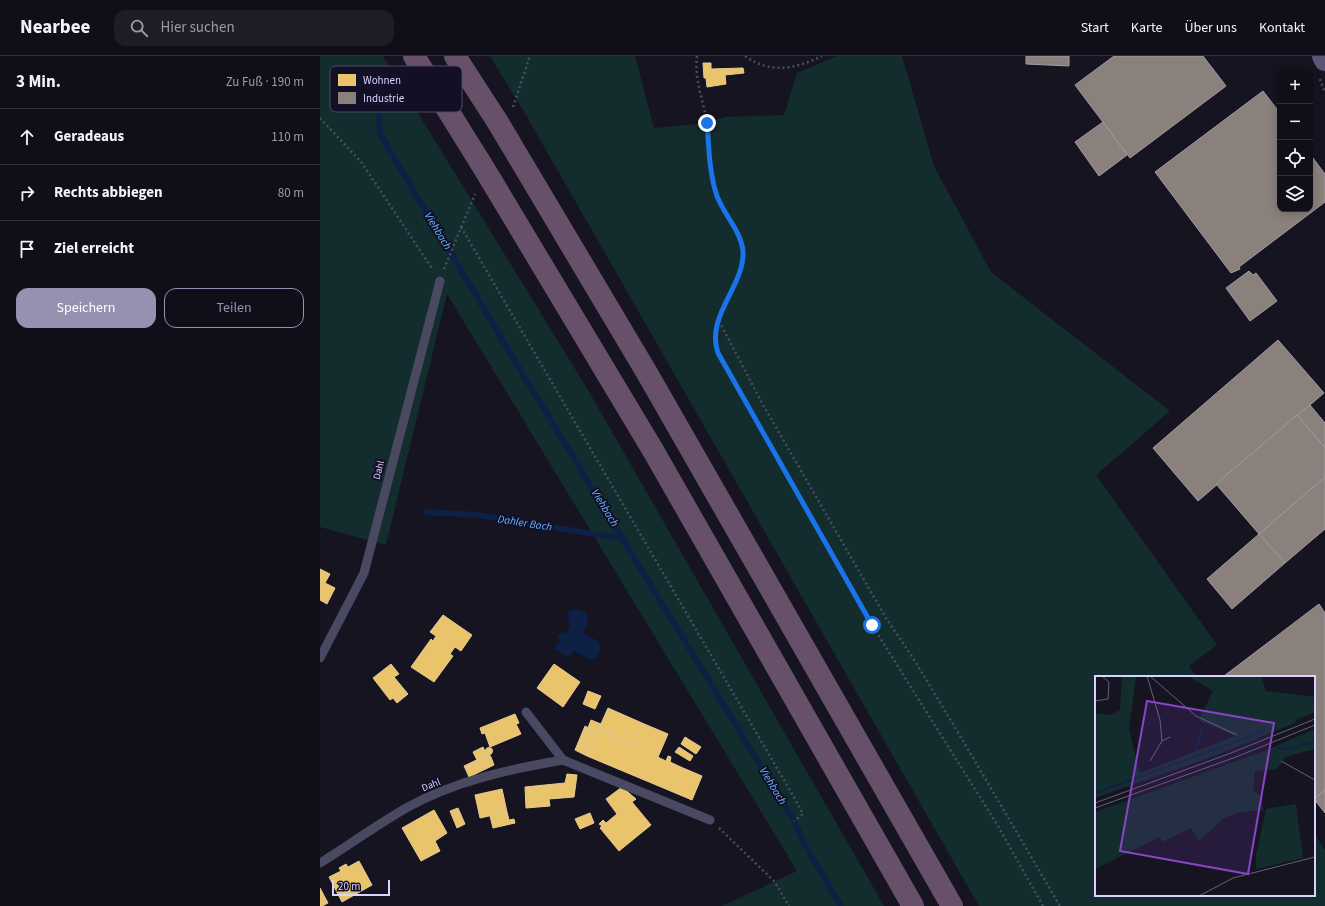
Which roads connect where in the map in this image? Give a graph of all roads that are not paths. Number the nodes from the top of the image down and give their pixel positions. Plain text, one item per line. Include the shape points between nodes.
1 (414, 56) edge
2 (455, 56) edge
3 (1323, 56) edge
4 (1325, 60) edge
5 (420, 66) edge
6 (461, 66) edge
7 (462, 67) edge
8 (449, 112) edge
9 (440, 281) road end
10 (320, 658) edge
11 (526, 712) dead end
12 (563, 760) junction
13 (710, 820) road end
14 (320, 863) edge
15 (913, 906) edge
16 (952, 906) edge

1 - 5 highway
2 - 6 highway, bridge
3 - 4 main road
7 - 16 highway, bridge via 647,373
8 - 15 highway via 658,459
9 - 10 lane, Dahl via 364,574
11 - 12 lane
12 - 13 lane
12 - 14 lane, Dahl via 499,772 432,796 408,807

